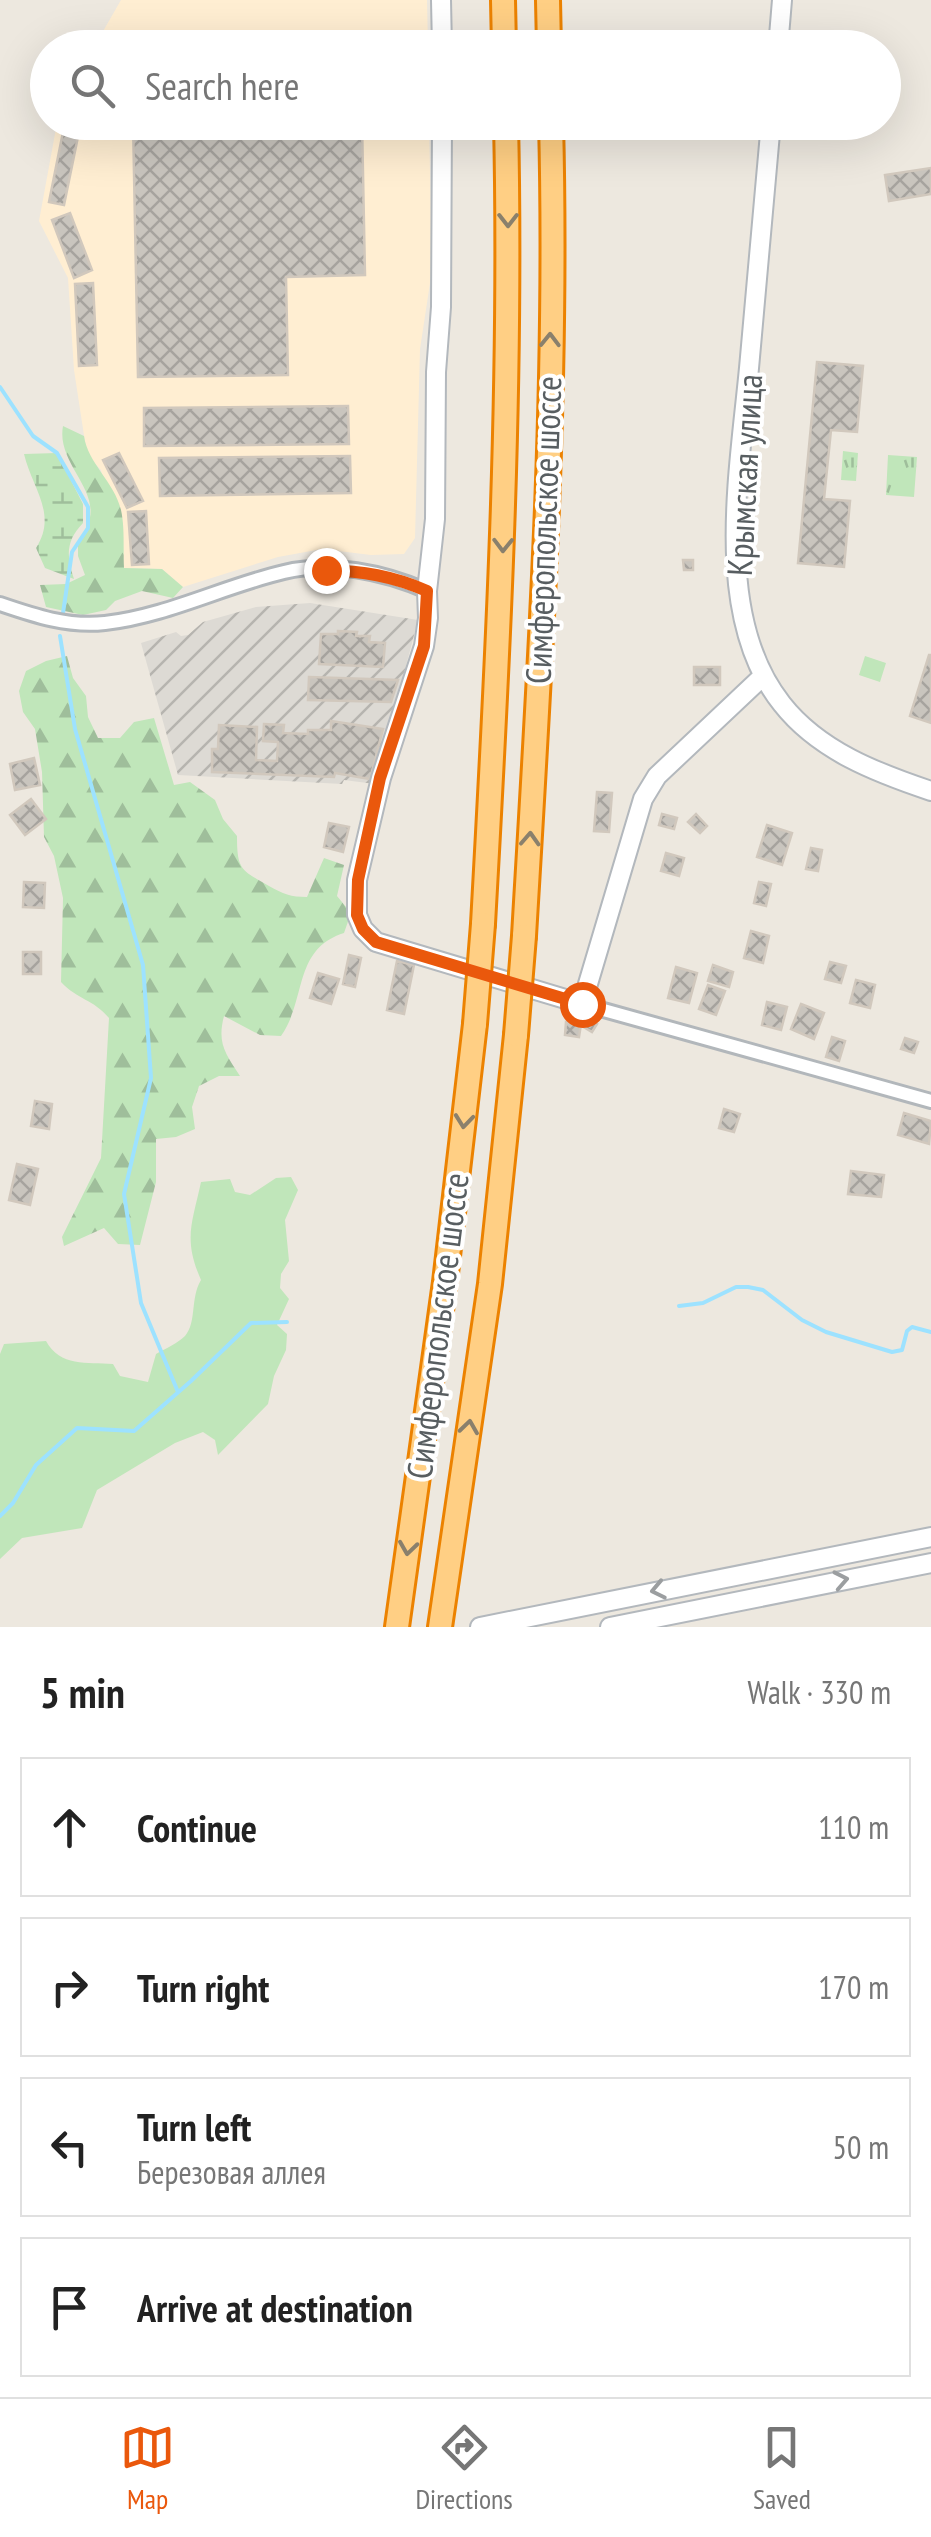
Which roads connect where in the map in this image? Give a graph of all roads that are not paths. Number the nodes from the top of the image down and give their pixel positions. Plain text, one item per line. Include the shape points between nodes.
1 (441, 0) edge
2 (503, 0) edge
3 (548, 0) edge
4 (782, 0) edge
5 (442, 30) edge
6 (504, 30) edge
7 (549, 30) edge
8 (780, 30) edge
9 (442, 140) edge
10 (506, 140) edge
11 (551, 140) edge
12 (770, 140) edge
13 (427, 591) junction
14 (0, 604) edge
15 (763, 676) junction
16 (931, 791) edge
17 (582, 1004) junction
18 (931, 1102) edge
19 (931, 1537) edge
20 (931, 1563) edge
21 (397, 1627) edge
22 (440, 1627) edge
23 (480, 1627) edge
24 (610, 1627) edge

1 - 5 street
2 - 6 highway
3 - 7 highway
4 - 8 street
9 - 13 street via 435,519
10 -> 21 highway, Симферопольское шоссе, bridge via 502,573 483,924 443,1301
22 -> 11 highway, Симферопольское шоссе, bridge via 490,1284 524,936 546,576
12 - 15 street, Крымская улица via 736,550 748,642
13 - 14 street via 366,572 326,570 286,572 106,623 68,623
13 - 17 street via 424,646 380,778 357,915 376,942
15 - 16 street, Крымская улица via 782,705 826,744
15 - 17 street via 657,776 643,799
17 - 18 street
19 -> 23 street
24 -> 20 street

